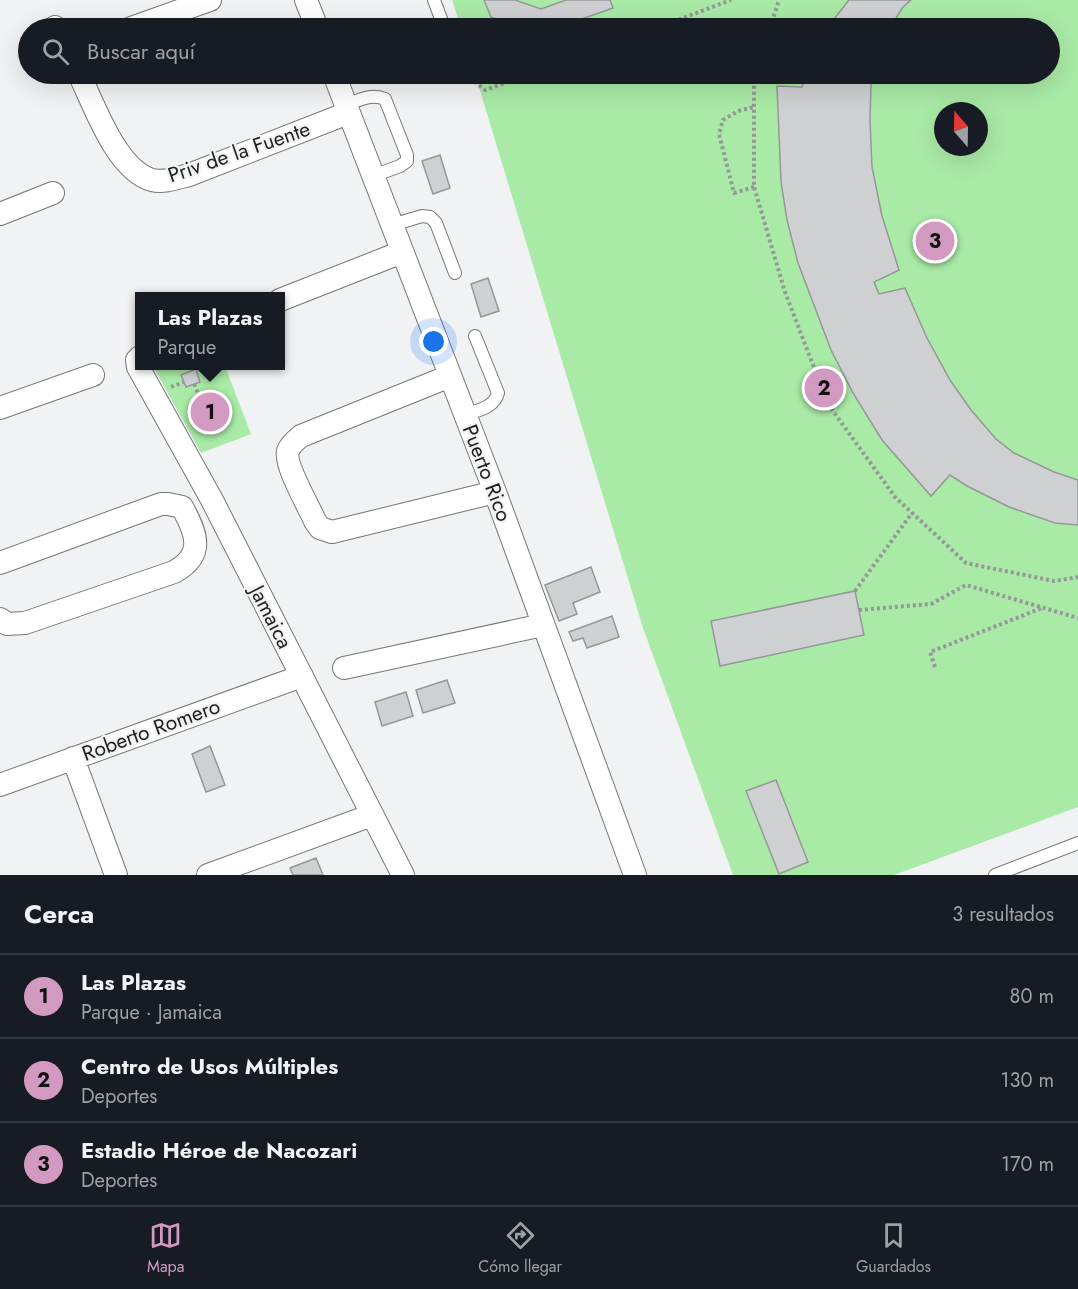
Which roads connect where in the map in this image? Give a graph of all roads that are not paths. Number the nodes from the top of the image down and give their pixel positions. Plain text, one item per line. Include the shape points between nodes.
1 (210, 0) edge
2 (306, 0) edge
3 (434, 0) edge
4 (159, 18) edge
5 (313, 18) edge
6 (441, 18) edge
7 (84, 84) edge
8 (338, 84) edge
9 (347, 109) junction
10 (373, 176) junction
11 (53, 193) dead end
12 (0, 214) edge
13 (392, 225) junction
14 (402, 252) junction
15 (455, 273) dead end
16 (285, 298) edge
17 (475, 336) dead end
18 (140, 370) edge
19 (93, 375) dead end
20 (450, 376) junction
21 (0, 408) edge
22 (465, 415) junction
23 (495, 492) junction
24 (212, 500) junction
25 (185, 513) junction
26 (0, 563) edge
27 (0, 619) edge
28 (543, 625) junction
29 (344, 668) dead end
30 (302, 676) junction
31 (74, 758) junction
32 (0, 785) edge
33 (372, 815) junction
34 (1078, 843) edge
35 (116, 875) edge
36 (208, 875) edge
37 (403, 875) edge
38 (635, 875) edge
39 (995, 875) edge

1 - 4 street
2 - 5 street
3 - 6 lane
7 - 9 street, Priv de la Fuente via 124,161 141,176 154,180 189,175
8 - 9 street, Puerto Rico
9 - 10 street, Puerto Rico
9 - 10 lane via 371,96 385,99 407,155 400,166
10 - 13 street, Puerto Rico
11 - 12 street
13 - 14 street, Puerto Rico
13 - 15 lane via 430,217 436,223
14 - 16 street
14 - 20 street, Puerto Rico
17 - 22 lane via 498,393 490,406
18 - 24 street, Jamaica
19 - 21 street
20 - 22 street, Puerto Rico
20 - 23 street via 301,436 287,453 290,466 315,521 332,532
22 - 23 street, Puerto Rico
23 - 28 street, Puerto Rico
24 - 25 street
24 - 30 street, Jamaica
25 - 26 street via 177,505 161,504
25 - 27 street via 196,550 182,567 25,624 7,624
28 - 29 street
28 - 38 street, Puerto Rico
30 - 31 street, Roberto Romero
30 - 33 street, Jamaica
31 - 32 street, Roberto Romero
31 - 35 street
33 - 36 street
33 - 37 street, Jamaica
34 - 39 lane

